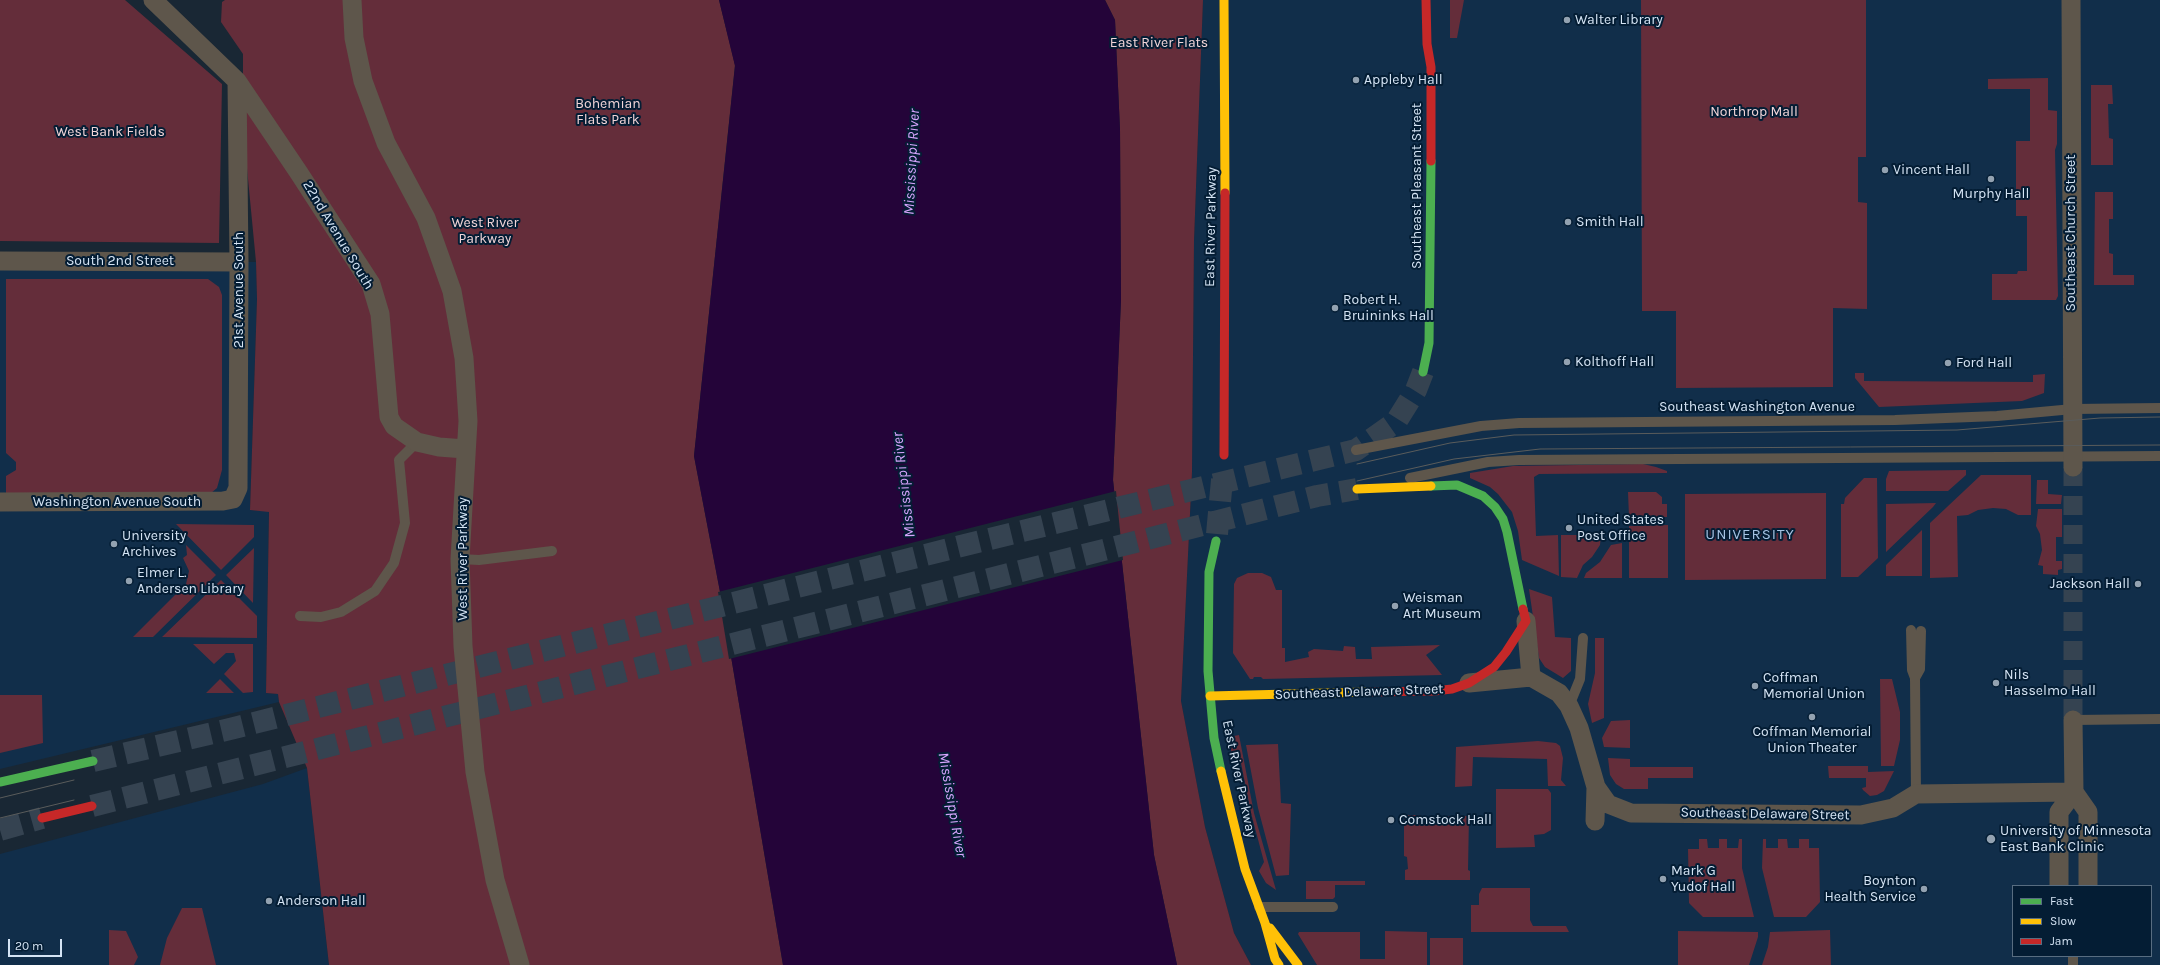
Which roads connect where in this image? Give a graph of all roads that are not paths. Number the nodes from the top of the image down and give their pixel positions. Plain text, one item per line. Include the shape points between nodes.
1 (152, 0) edge
2 (352, 0) edge
3 (1224, 0) edge
4 (1426, 0) edge
5 (2071, 0) edge
6 (237, 81) junction
7 (0, 261) edge
8 (239, 262) junction
9 (1423, 372) tunnel mouth
10 (2160, 408) edge
11 (2073, 409) junction
12 (417, 442) junction
13 (465, 449) junction
14 (1356, 450) dead end
15 (1224, 455) dead end
16 (2160, 456) edge
17 (2073, 461) junction
18 (1357, 489) joint
19 (233, 498) joint
20 (0, 502) edge
21 (1216, 541) tunnel mouth
22 (552, 551) dead end
23 (460, 559) junction
24 (300, 616) dead end
25 (1526, 621) junction
26 (1916, 631) dead end
27 (1583, 638) dead end
28 (1531, 677) junction
29 (1469, 683) junction
30 (1210, 696) junction
31 (1569, 706) junction
32 (2160, 719) edge
33 (2073, 720) joint
34 (93, 761) tunnel mouth
35 (0, 782) edge
36 (1596, 787) junction
37 (2074, 792) junction
38 (1916, 794) junction
39 (92, 806) tunnel mouth
40 (42, 818) tunnel mouth
41 (1595, 821) dead end
42 (2059, 885) edge
43 (2088, 885) edge
44 (1259, 907) junction
45 (1333, 907) dead end
46 (1265, 922) junction
47 (520, 965) edge
48 (1279, 965) edge
49 (1298, 965) edge

1 - 6 street, 22nd Avenue South
2 - 13 street, West River Parkway via 354,38 363,81 386,143 426,218 452,291 464,358 468,421
3 - 15 street, East River Parkway
4 - 9 street, Southeast Pleasant Street via 1427,44 1432,67 1432,285 1429,343
5 - 11 street, Southeast Church Street
6 - 8 street, 21st Avenue South
6 - 12 street, 22nd Avenue South via 371,284 380,314 389,417 394,426
7 - 8 street, South 2nd Street
8 - 19 street, 21st Avenue South via 238,488
10 - 11 lane, Southeast Washington Avenue
11 - 14 lane, Southeast Washington Avenue via 1997,416 1896,420 1519,423 1481,426
11 - 17 street, Southeast Church Street
12 - 13 street, 22nd Avenue South
12 - 24 lane via 399,460 405,523 394,562 375,591 341,612 321,617
13 - 23 street, West River Parkway
16 - 17 lane
17 - 18 lane via 1519,460 1488,462
18 - 25 street via 1457,485 1484,496 1503,519
19 - 20 street, Washington Avenue South via 223,501
21 - 30 street, East River Parkway via 1209,572
22 - 23 lane via 479,560
23 - 47 street, West River Parkway via 463,646 475,772 495,880
25 - 28 street
25 - 29 street via 1494,667
26 - 38 lane via 1912,670 1915,678
27 - 31 lane via 1580,679
28 - 29 street, Southeast Delaware Street
28 - 31 street, Southeast Delaware Street via 1559,693
29 - 30 street, Southeast Delaware Street via 1452,689 1434,691
30 - 44 street, East River Parkway via 1214,738 1224,789 1245,869
31 - 36 street, Southeast Delaware Street via 1579,728
32 - 33 lane
33 - 37 street
34 - 35 street
36 - 38 street, Southeast Delaware Street via 1608,804 1631,813 1862,816 1893,808
36 - 41 street
37 - 38 street
37 - 42 street via 2059,812
37 - 43 street via 2088,812
39 - 40 street
44 - 45 lane
44 - 46 street, East River Parkway
46 - 48 street, East River Parkway
46 - 49 street, East River Parkway

